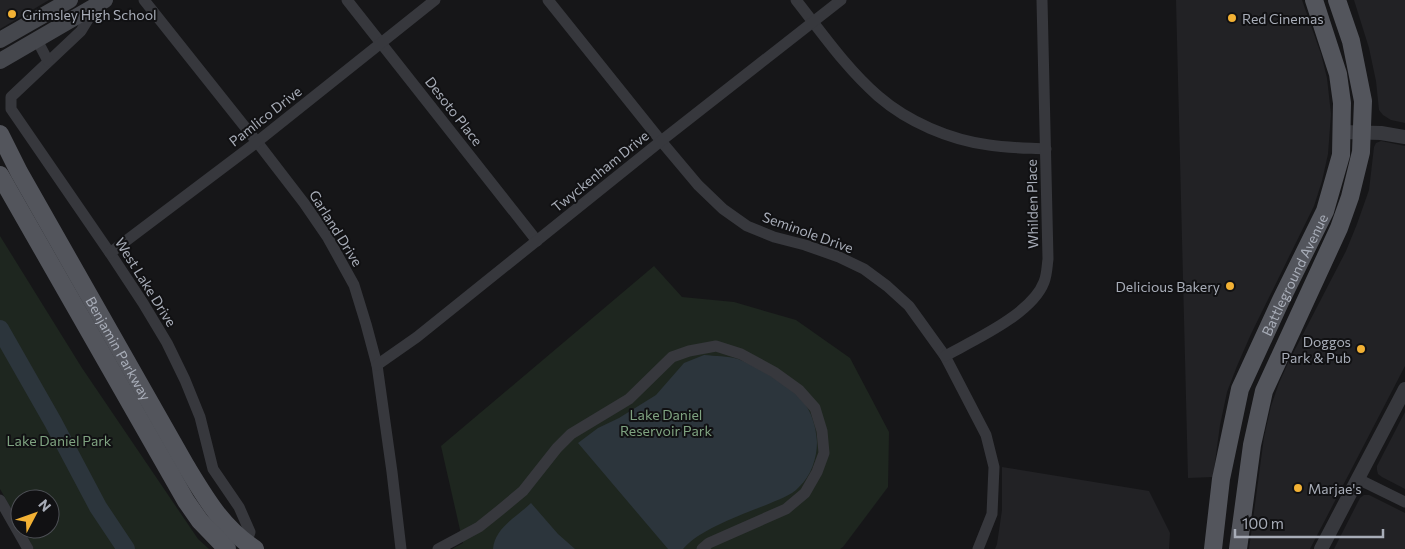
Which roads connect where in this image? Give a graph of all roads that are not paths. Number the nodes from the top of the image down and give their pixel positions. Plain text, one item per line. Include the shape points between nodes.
1 (70, 0) edge
2 (144, 0) edge
3 (347, 0) edge
4 (435, 0) edge
5 (548, 0) edge
6 (796, 0) edge
7 (841, 0) edge
8 (1042, 0) edge
9 (1314, 0) edge
10 (1337, 0) edge
11 (101, 3) edge
12 (814, 22) junction
13 (0, 40) edge
14 (37, 40) junction
15 (382, 43) junction
16 (0, 60) edge
17 (48, 61) junction
18 (1342, 132) junction
19 (1362, 132) junction
20 (0, 134) edge
21 (1405, 137) edge
22 (257, 142) junction
23 (661, 142) junction
24 (1046, 149) junction
25 (0, 175) edge
26 (536, 241) junction
27 (110, 253) junction
28 (945, 356) junction
29 (377, 365) junction
30 (1405, 389) edge
31 (1358, 479) junction
32 (0, 501) edge
33 (1405, 502) edge
34 (4, 518) edge
35 (251, 546) edge
36 (28, 549) edge
37 (227, 549) edge
38 (401, 549) edge
39 (438, 549) edge
40 (702, 549) edge
41 (978, 549) edge
42 (1213, 549) edge
43 (1238, 549) edge
44 (1321, 549) edge

1 - 13 main road
2 - 22 street, Garland Drive
3 - 15 street, Desoto Place
4 - 15 street, Pamlico Drive
5 - 23 street, Seminole Drive
6 - 12 street
7 - 12 street, Twyckenham Drive
8 - 24 street, Whilden Place
9 - 18 main road, Battleground Avenue via 1338,74
10 - 19 main road, Battleground Avenue via 1358,70 1363,101
11 - 14 main road
11 - 17 street, West Lake Drive via 81,31
12 - 23 street, Twyckenham Drive
12 - 24 street via 848,66 878,96 925,126 959,139 989,145
14 - 16 main road
14 - 17 street
15 - 22 street, Pamlico Drive
15 - 26 street, Desoto Place
17 - 27 street, West Lake Drive via 11,97 11,109
18 - 19 street
18 - 42 main road, Battleground Avenue via 1341,155 1325,211 1240,389 1220,479
19 - 21 street
19 - 43 main road, Battleground Avenue via 1361,152 1347,205 1264,391 1252,445
20 - 35 main road, Benjamin Parkway via 209,504 224,523
22 - 27 street, Pamlico Drive
22 - 29 street, Garland Drive via 328,238 354,285
23 - 26 street, Twyckenham Drive
23 - 28 street, Seminole Drive via 723,210 747,226 864,268 909,306
24 - 28 street, Whilden Place via 1048,259 1044,282 1034,299 1020,312
25 - 37 main road, Benjamin Parkway via 186,501 200,522
26 - 29 street, Twyckenham Drive via 417,337
27 - 35 street, West Lake Drive via 167,343 185,380 200,417 213,470 239,507 250,532
28 - 41 street, Seminole Drive via 986,435 994,467 992,514
29 - 38 street, Garland Drive
30 - 31 street
31 - 33 street
31 - 44 street
32 - 34 street
34 - 36 street
39 - 40 street via 479,527 499,511 523,491 556,448 572,434 628,399 672,357 689,350 716,346 741,354 799,390 815,408 824,453 805,493 786,509

